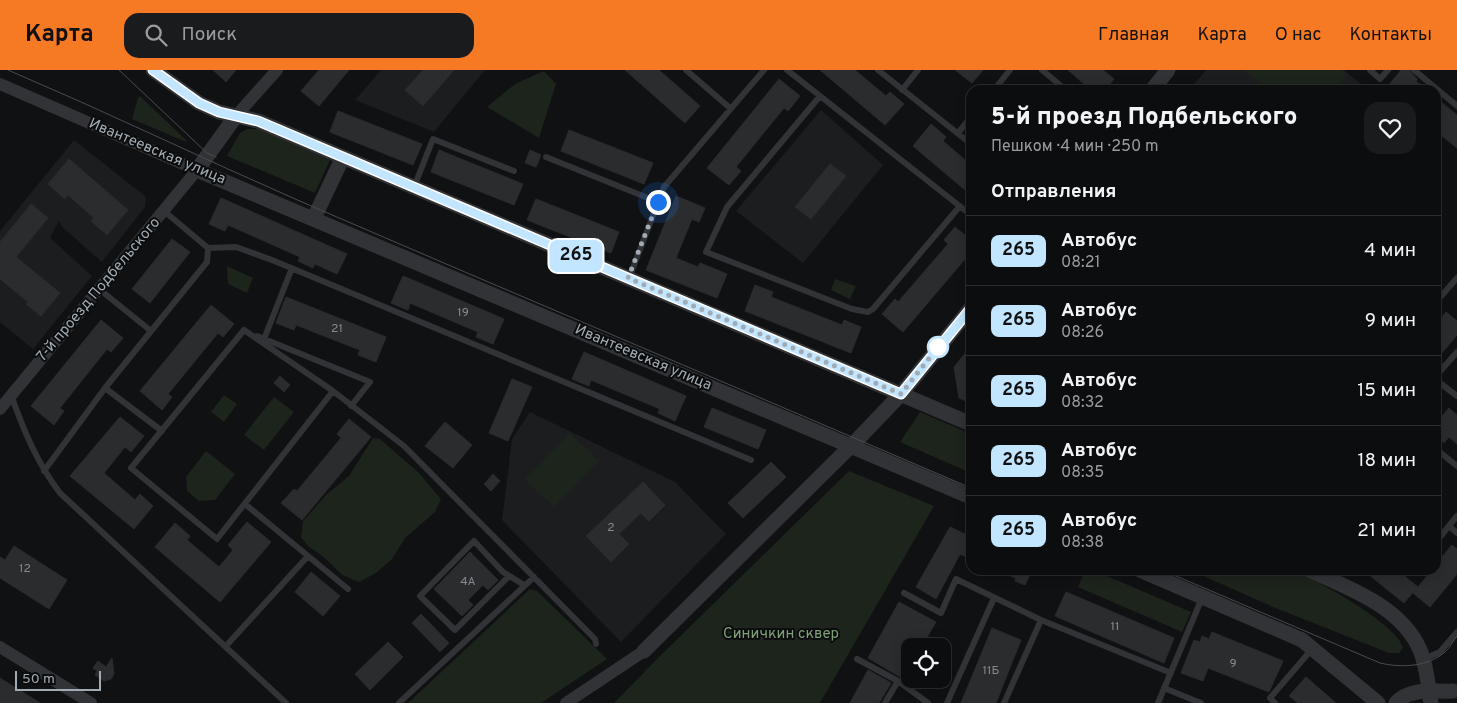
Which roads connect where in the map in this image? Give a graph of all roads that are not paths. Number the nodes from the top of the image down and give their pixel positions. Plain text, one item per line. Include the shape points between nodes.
1 (153, 70) edge
2 (277, 70) edge
3 (686, 70) edge
4 (764, 70) edge
5 (787, 70) edge
6 (878, 70) edge
7 (918, 70) edge
8 (1010, 70) edge
9 (1042, 70) edge
10 (1168, 70) edge
11 (1370, 70) edge
12 (1388, 70) edge
13 (1414, 70) edge
14 (0, 84) edge
15 (998, 85) edge
16 (1060, 85) edge
17 (1156, 85) edge
18 (1432, 85) edge
19 (902, 90) junction
20 (1441, 93) edge
21 (820, 96) junction
22 (1457, 106) edge
23 (730, 108) junction
24 (236, 116) junction
25 (966, 123) edge
26 (958, 133) junction
27 (966, 140) edge
28 (343, 157) junction
29 (546, 157) dead end
30 (197, 170) junction
31 (514, 171) dead end
32 (414, 187) junction
33 (658, 202) junction
34 (960, 206) junction
35 (164, 211) junction
36 (966, 211) edge
37 (314, 218) junction
38 (208, 248) junction
39 (292, 268) junction
40 (628, 278) junction
41 (1457, 278) edge
42 (99, 289) junction
43 (1441, 296) edge
44 (966, 314) edge
45 (244, 330) junction
46 (151, 331) junction
47 (264, 339) junction
48 (1457, 352) edge
49 (1441, 372) edge
50 (1441, 382) edge
51 (105, 388) junction
52 (333, 390) junction
53 (901, 394) junction
54 (11, 395) junction
55 (1457, 396) edge
56 (351, 406) junction
57 (0, 408) edge
58 (966, 422) edge
59 (162, 431) junction
60 (852, 446) junction
61 (1441, 453) edge
62 (751, 460) dead end
63 (1457, 466) edge
64 (44, 471) junction
65 (966, 496) edge
66 (245, 504) junction
67 (1457, 516) edge
68 (1449, 526) junction
69 (1457, 533) edge
70 (1441, 536) edge
71 (308, 556) junction
72 (1152, 575) edge
73 (1320, 575) edge
74 (509, 576) junction
75 (534, 577) junction
76 (524, 585) junction
77 (348, 589) dead end
78 (904, 593) dead end
79 (1202, 596) junction
80 (994, 598) junction
81 (1041, 620) junction
82 (1457, 632) edge
83 (596, 644) dead end
84 (226, 646) junction
85 (0, 647) edge
86 (1312, 648) junction
87 (644, 651) joint
88 (857, 659) dead end
89 (1423, 660) junction
90 (1171, 672) junction
91 (898, 681) junction
92 (1164, 688) junction
93 (1456, 690) edge
94 (1427, 697) edge
95 (1397, 702) edge
96 (91, 703) edge
97 (286, 703) edge
98 (399, 703) edge
99 (566, 703) edge
100 (885, 703) edge
101 (928, 703) edge
102 (947, 703) edge
103 (1004, 703) edge
104 (1158, 703) edge
105 (1201, 703) edge
106 (1275, 703) edge
107 (1378, 703) edge
108 (1443, 703) edge

1 - 24 street via 199,103
2 - 24 street
3 - 23 lane
4 - 23 lane
5 - 21 lane
6 - 19 lane
7 - 19 lane
8 - 15 lane
9 - 16 lane
10 - 17 street
11 - 12 lane via 1380,79
13 - 18 lane
14 - 30 street, Ивантеевская улица
19 - 26 lane
20 - 22 lane
21 - 34 lane
21 - 34 lane via 727,207 706,252 852,309 868,312
23 - 33 lane via 664,187
24 - 28 street via 258,121
24 - 30 street
25 - 26 lane
26 - 27 lane
28 - 32 street
28 - 37 street
29 - 33 lane
30 - 35 street, 7-й проезд Подбельского
30 - 37 street, Ивантеевская улица
31 - 32 lane via 433,139
32 - 40 street
33 - 40 lane
34 - 36 lane
35 - 38 lane
35 - 42 street, 7-й проезд Подбельского
37 - 60 street, Ивантеевская улица
38 - 39 lane via 236,247
38 - 46 lane via 207,262
39 - 47 lane
39 - 62 lane
40 - 53 street
41 - 43 lane
42 - 46 lane
42 - 54 street, 7-й проезд Подбельского
44 - 53 street
45 - 47 lane
45 - 52 lane
45 - 59 lane
46 - 51 lane
47 - 56 lane via 370,382
48 - 49 lane
50 - 55 lane
51 - 59 lane
51 - 64 lane
52 - 56 lane
52 - 66 lane
53 - 58 street
53 - 60 street
54 - 57 street, 7-й проезд Подбельского
54 - 64 lane via 27,439
56 - 75 lane via 404,446
59 - 66 lane via 132,468 217,538
60 - 65 street, Ивантеевская улица
60 - 87 street
61 - 63 lane
64 - 84 lane via 60,494
66 - 71 lane
67 - 68 lane
68 - 69 lane
68 - 70 lane
71 - 77 lane
71 - 84 lane
72 - 79 street
73 - 89 street via 1383,608 1402,623 1413,637
74 - 74 lane via 474,541 420,596 455,630
74 - 76 lane
75 - 76 lane
75 - 83 lane via 595,639
76 - 98 lane
78 - 80 lane via 941,613 956,579
79 - 86 street via 1290,634
79 - 90 lane
80 - 81 lane
80 - 102 lane
81 - 90 lane
81 - 103 lane
82 - 89 lane via 1440,652
84 - 97 lane
85 - 96 street
86 - 106 lane via 1270,698
86 - 107 street
87 - 99 street
88 - 91 lane
89 - 94 street
90 - 92 lane
91 - 100 lane
91 - 101 lane
92 - 104 lane
92 - 105 lane
93 - 94 street
93 - 108 street
94 - 95 street via 1406,694

